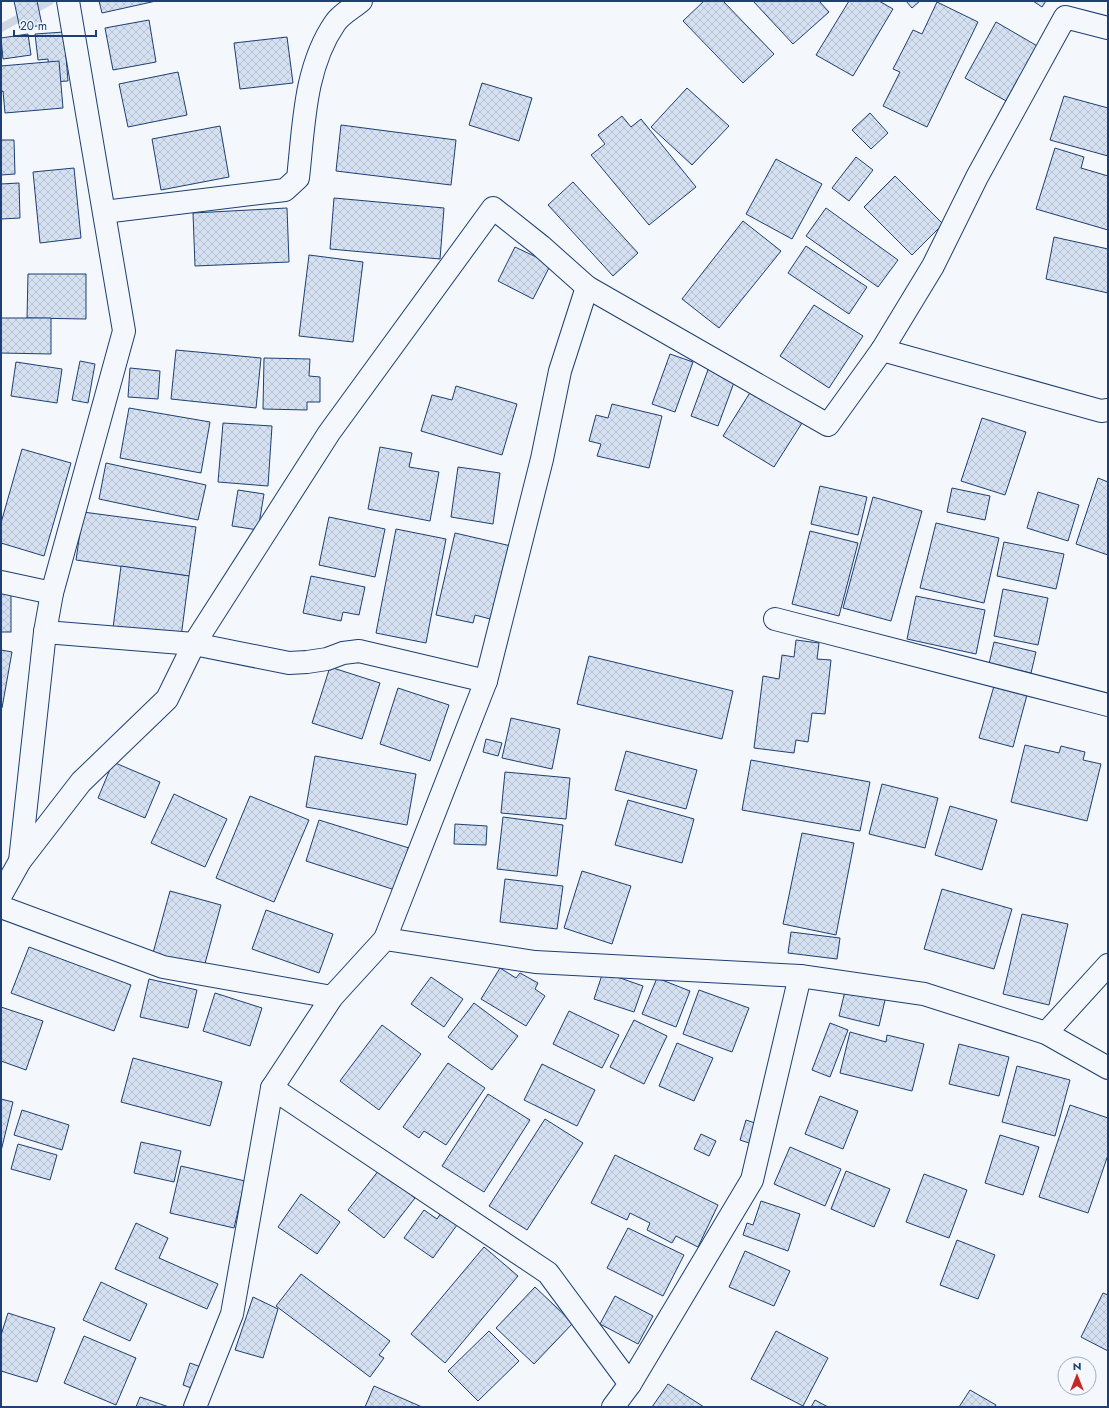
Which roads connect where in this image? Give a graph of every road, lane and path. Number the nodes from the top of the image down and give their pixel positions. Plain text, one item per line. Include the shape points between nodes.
1 (68, 1) edge
2 (361, 1) edge
3 (1108, 28) edge
4 (104, 212) junction
5 (586, 286) junction
6 (882, 350) junction
7 (1108, 410) edge
8 (1, 582) edge
9 (52, 593) junction
10 (775, 619) dead end
11 (45, 632) junction
12 (194, 644) junction
13 (486, 681) junction
14 (1108, 705) edge
15 (20, 861) junction
16 (1, 895) edge
17 (1, 906) edge
18 (385, 939) junction
19 (1108, 965) edge
20 (800, 976) junction
21 (332, 998) junction
22 (1046, 1033) junction
23 (1108, 1068) edge
24 (272, 1088) junction
25 (630, 1384) junction
26 (195, 1407) edge
27 (613, 1407) edge

1 - 4 street
2 - 4 street via 336,22 318,53 307,94 298,178 285,190
3 - 6 street via 1065,18 977,177 933,266
4 - 9 street via 124,330
5 - 6 street via 828,425
5 - 12 street via 494,208 330,433
5 - 13 street via 560,371 542,459
6 - 7 street via 1101,411
8 - 9 street
9 - 11 street
10 - 14 street
11 - 12 street
11 - 15 street
12 - 13 street via 289,663 320,660 359,651
12 - 15 street via 167,699 81,782
13 - 18 street
15 - 16 street
17 - 21 street via 163,967
18 - 20 street via 536,962
18 - 21 street
19 - 22 street
20 - 22 street via 924,994
20 - 25 street via 752,1180
21 - 24 street
22 - 23 street
24 - 25 street via 548,1273
24 - 26 street via 232,1314
25 - 27 street

